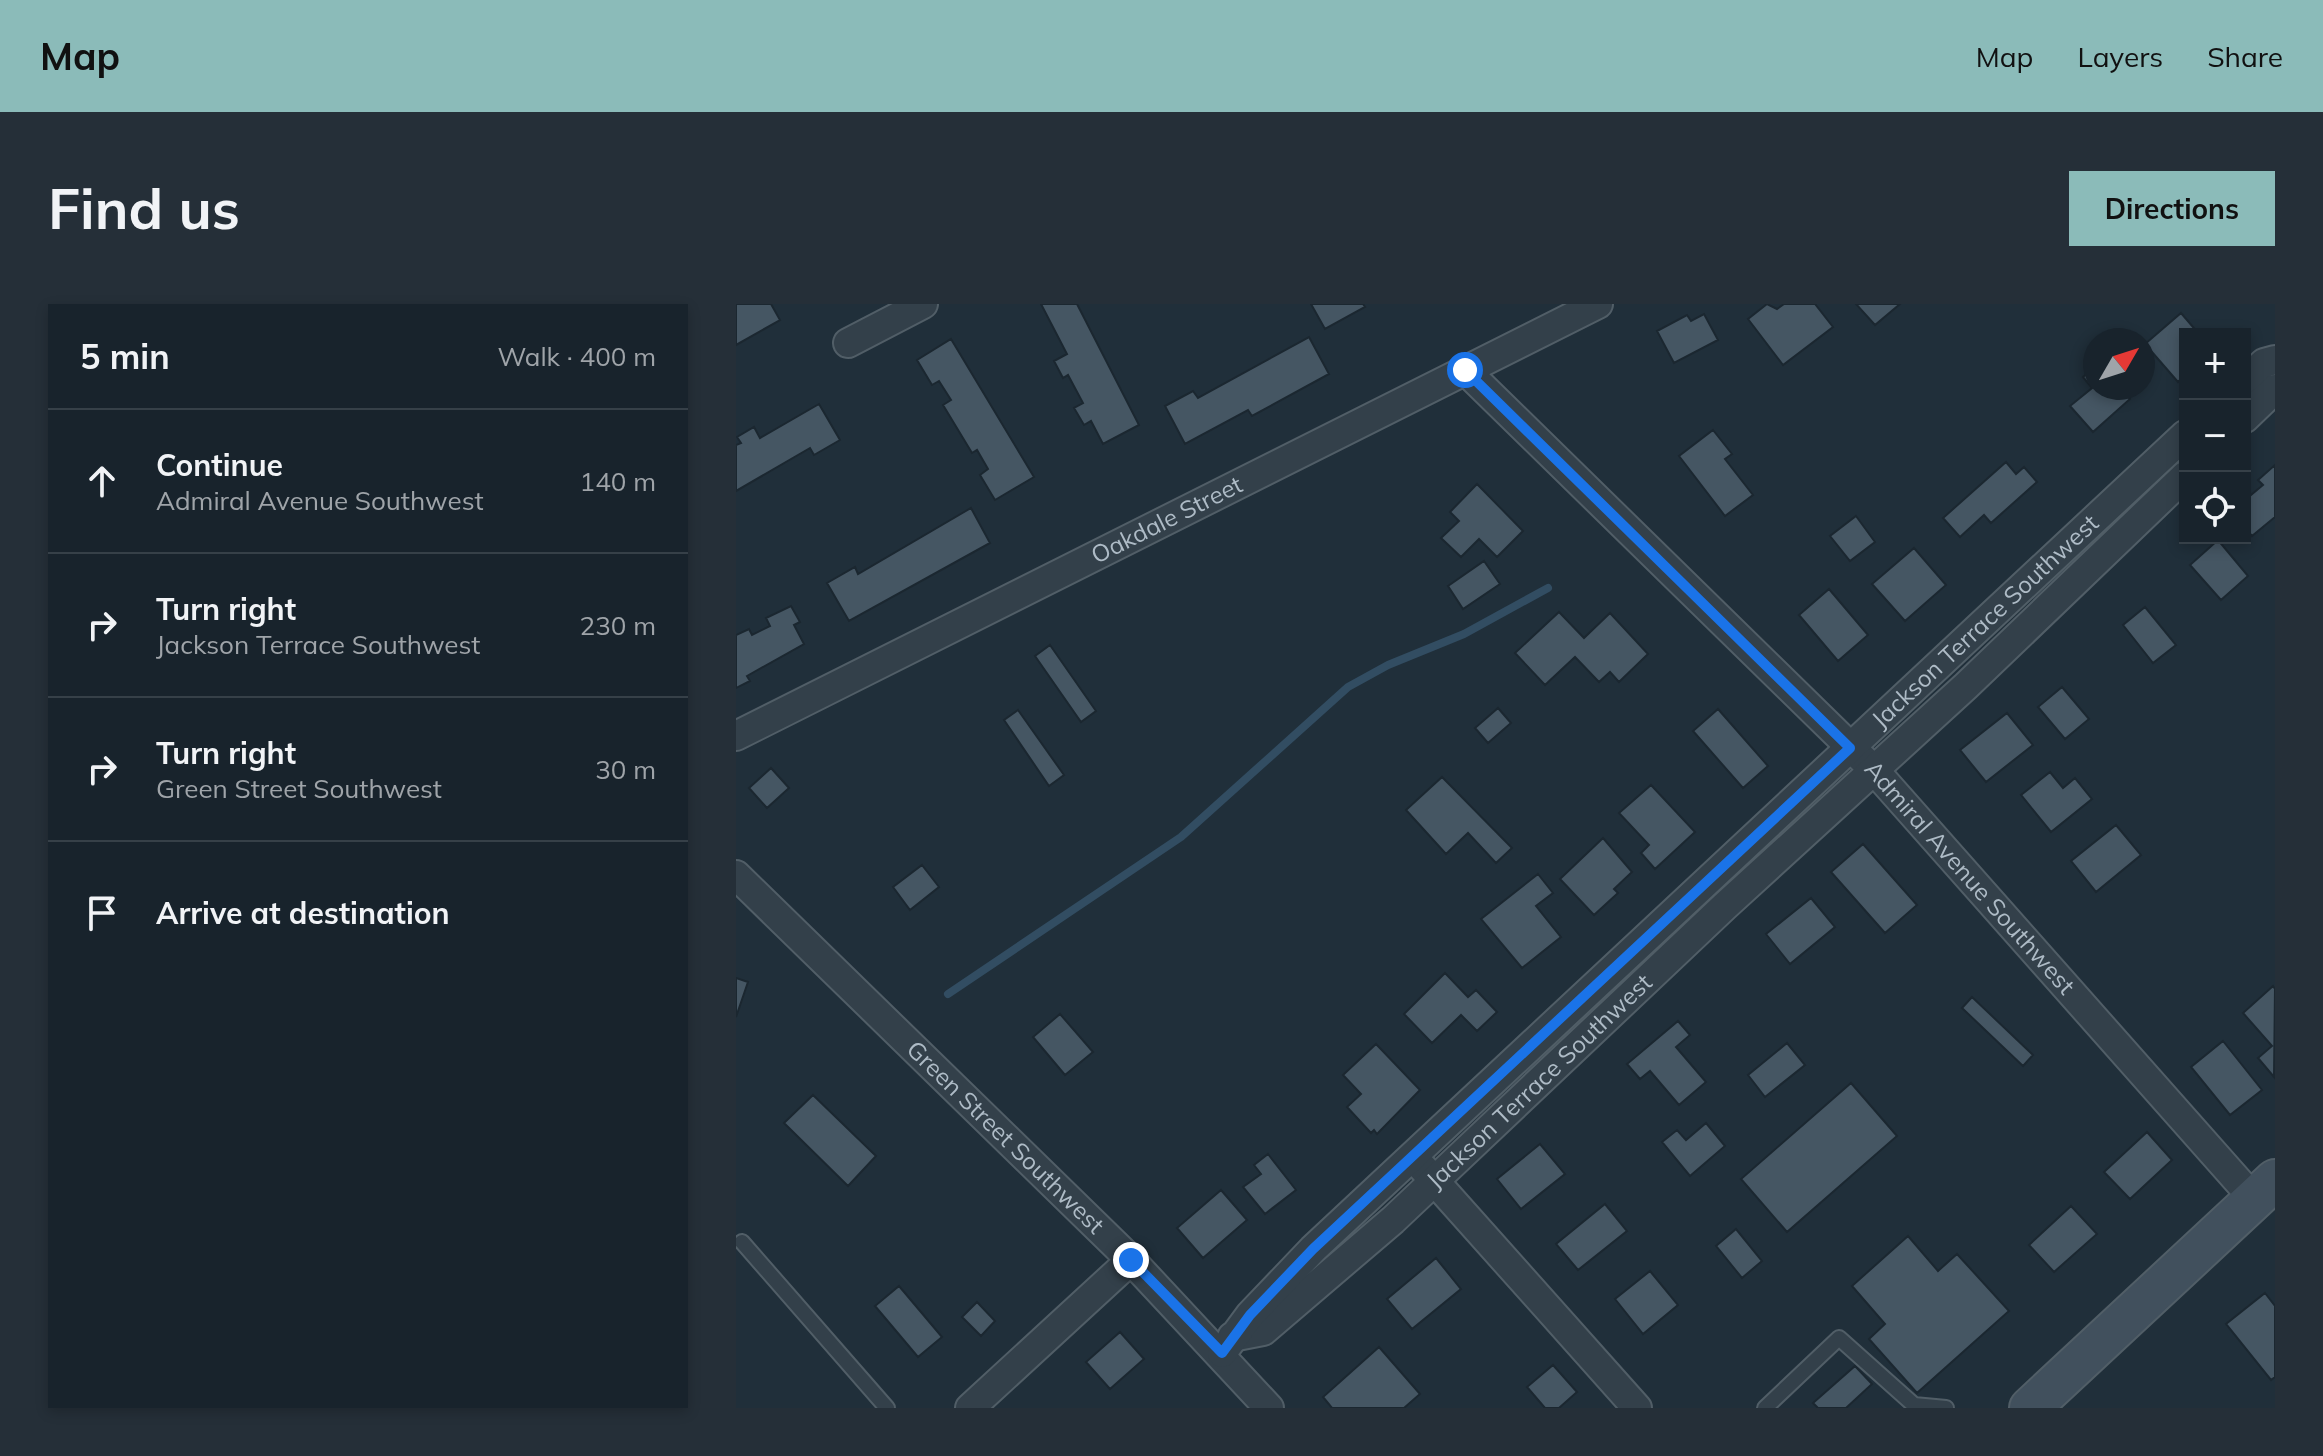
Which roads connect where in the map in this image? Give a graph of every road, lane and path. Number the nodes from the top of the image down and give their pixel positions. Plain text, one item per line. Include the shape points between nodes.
1 (923, 304) edge
2 (1598, 304) edge
3 (848, 343) dead end
4 (2275, 360) edge
5 (1465, 370) junction
6 (2251, 375) edge
7 (2275, 389) edge
8 (2251, 412) edge
9 (2179, 441) edge
10 (2179, 482) edge
11 (736, 736) edge
12 (1850, 748) junction
13 (1874, 770) junction
14 (736, 875) edge
15 (1412, 1156) junction
16 (1435, 1180) junction
17 (2265, 1189) edge
18 (742, 1242) dead end
19 (1131, 1260) junction
20 (1227, 1345) junction
21 (887, 1408) edge
22 (970, 1408) edge
23 (1269, 1408) edge
24 (1637, 1408) edge
25 (1765, 1408) edge
26 (1946, 1408) edge
27 (2030, 1408) edge

1 - 3 street
2 - 5 street, Oakdale Street
4 - 6 street
5 - 11 street, Oakdale Street
5 - 12 street, Admiral Avenue Southwest
7 - 8 street
9 - 12 street, Jackson Terrace Southwest
10 - 13 street, Jackson Terrace Southwest
12 - 13 street, Admiral Avenue Southwest
12 - 15 street, Jackson Terrace Southwest
13 - 16 street, Jackson Terrace Southwest
13 - 17 street, Admiral Avenue Southwest
14 - 19 street, Green Street Southwest
15 - 16 street
15 - 20 street, Jackson Terrace Southwest via 1313,1249
16 - 20 street, Jackson Terrace Southwest via 1263,1331
16 - 24 street
17 - 27 main road
18 - 21 lane
19 - 20 street, Green Street Southwest
19 - 22 street
20 - 23 street, Green Street Southwest
25 - 26 lane via 1839,1338 1914,1405

